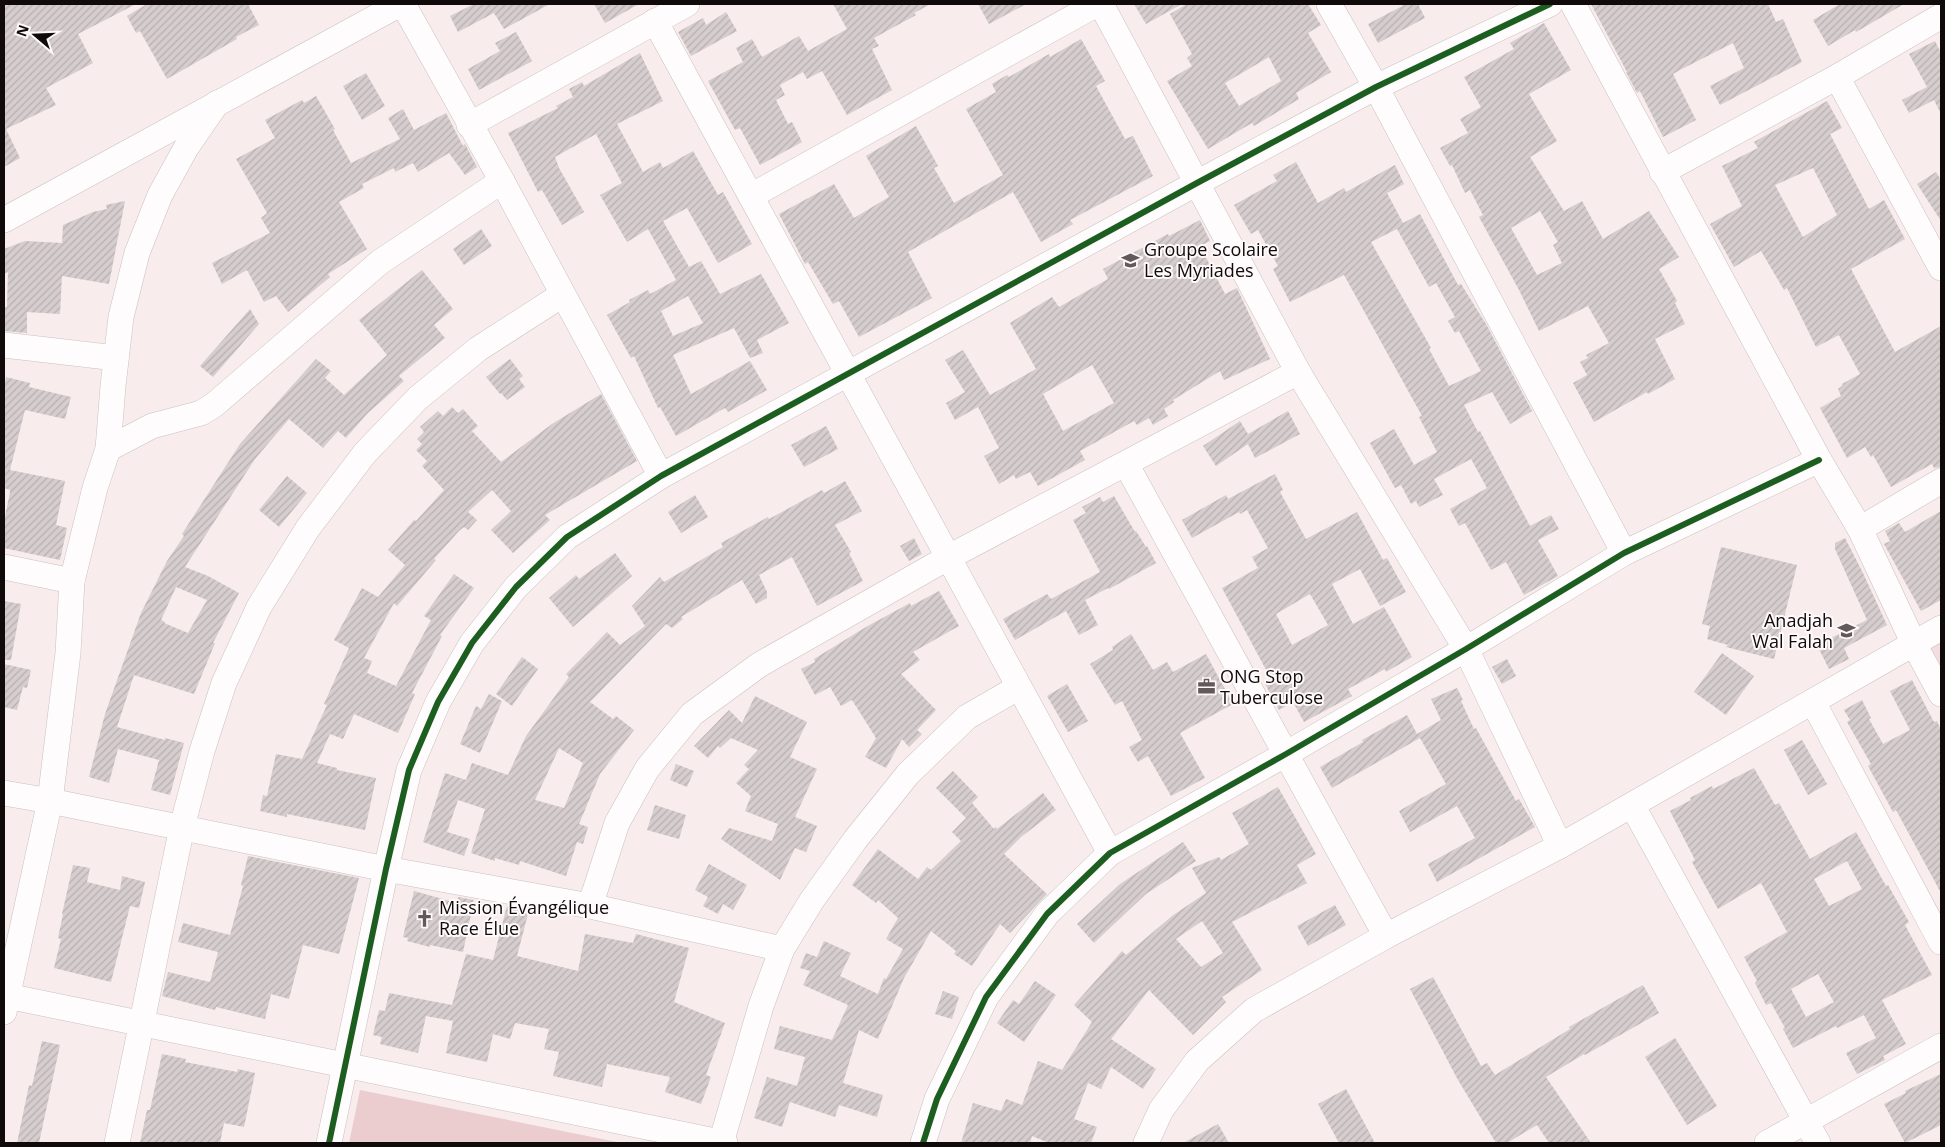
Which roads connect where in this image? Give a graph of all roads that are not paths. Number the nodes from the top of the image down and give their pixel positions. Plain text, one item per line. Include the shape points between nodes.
1 (401, 4) edge
2 (687, 4) edge
3 (1097, 4) edge
4 (1101, 4) edge
5 (1329, 4) edge
6 (1550, 4) edge
7 (1573, 4) edge
8 (1941, 16) edge
9 (656, 21) junction
10 (1837, 77) junction
11 (1376, 87) junction
12 (217, 104) junction
13 (469, 125) junction
14 (1662, 172) junction
15 (502, 181) junction
16 (1197, 183) junction
17 (751, 196) junction
18 (4, 220) edge
19 (1941, 268) edge
20 (562, 295) junction
21 (4, 345) edge
22 (116, 358) junction
23 (1298, 372) junction
24 (848, 374) junction
25 (108, 449) junction
26 (1819, 460) junction
27 (1126, 464) junction
28 (661, 476) junction
29 (1941, 480) edge
30 (1860, 529) junction
31 (1624, 553) junction
32 (949, 558) junction
33 (4, 567) edge
34 (72, 581) junction
35 (1941, 628) edge
36 (1914, 644) junction
37 (1466, 649) junction
38 (1019, 687) junction
39 (1941, 694) edge
40 (1813, 702) junction
41 (1286, 754) junction
42 (4, 793) edge
43 (50, 801) junction
44 (1632, 805) junction
45 (182, 828) junction
46 (1560, 846) junction
47 (1110, 853) junction
48 (386, 869) junction
49 (590, 906) junction
50 (1386, 936) junction
51 (1941, 942) edge
52 (782, 949) junction
53 (5, 1004) edge
54 (142, 1023) junction
55 (1941, 1046) edge
56 (345, 1064) junction
57 (1806, 1122) junction
58 (116, 1143) edge
59 (328, 1143) edge
60 (722, 1143) edge
61 (923, 1143) edge
62 (1146, 1143) edge
63 (1767, 1143) edge
64 (1818, 1143) edge

1 - 12 street
1 - 13 street
2 - 9 street
3 - 17 street
4 - 16 street
5 - 11 street
6 - 11 street
7 - 14 street
8 - 10 street
9 - 13 street
9 - 17 street
10 - 14 street
10 - 19 street
11 - 16 street
11 - 31 street
12 - 18 street
12 - 22 street via 186,148 160,195 137,254 121,317
13 - 15 street
14 - 26 street
15 - 20 street
15 - 25 street via 380,262 214,405 201,413 152,426
16 - 23 street
16 - 24 street
17 - 24 street
20 - 28 street
20 - 45 street via 478,349 418,398 364,453 308,528 260,607 224,683
21 - 22 street
22 - 25 street
23 - 27 street
23 - 37 street
24 - 28 street
24 - 32 street
25 - 34 street
26 - 30 street
26 - 31 street
27 - 32 street
27 - 41 street
28 - 48 street via 567,537 516,587 472,643 438,702 409,770
29 - 30 street
30 - 36 street
31 - 37 street
32 - 38 street
32 - 49 street via 759,665 692,714 647,769 617,823
33 - 34 street
34 - 43 street via 68,653
35 - 36 street
36 - 39 street
36 - 40 street
37 - 41 street
37 - 46 street
38 - 47 street
38 - 52 street via 967,717 908,774 855,840
40 - 44 street
40 - 51 street
41 - 47 street
41 - 50 street
42 - 43 street
43 - 45 street
43 - 53 street
44 - 46 street
44 - 57 street
45 - 48 street
45 - 54 street
46 - 50 street
47 - 61 street via 1047,914 986,997 937,1099
48 - 49 street
48 - 56 street
49 - 52 street
50 - 62 street via 1254,1010 1197,1061 1161,1110
52 - 60 street via 761,1006
53 - 54 street
54 - 56 street
54 - 58 street
55 - 57 street
56 - 59 street
56 - 60 street
57 - 63 street
57 - 64 street

